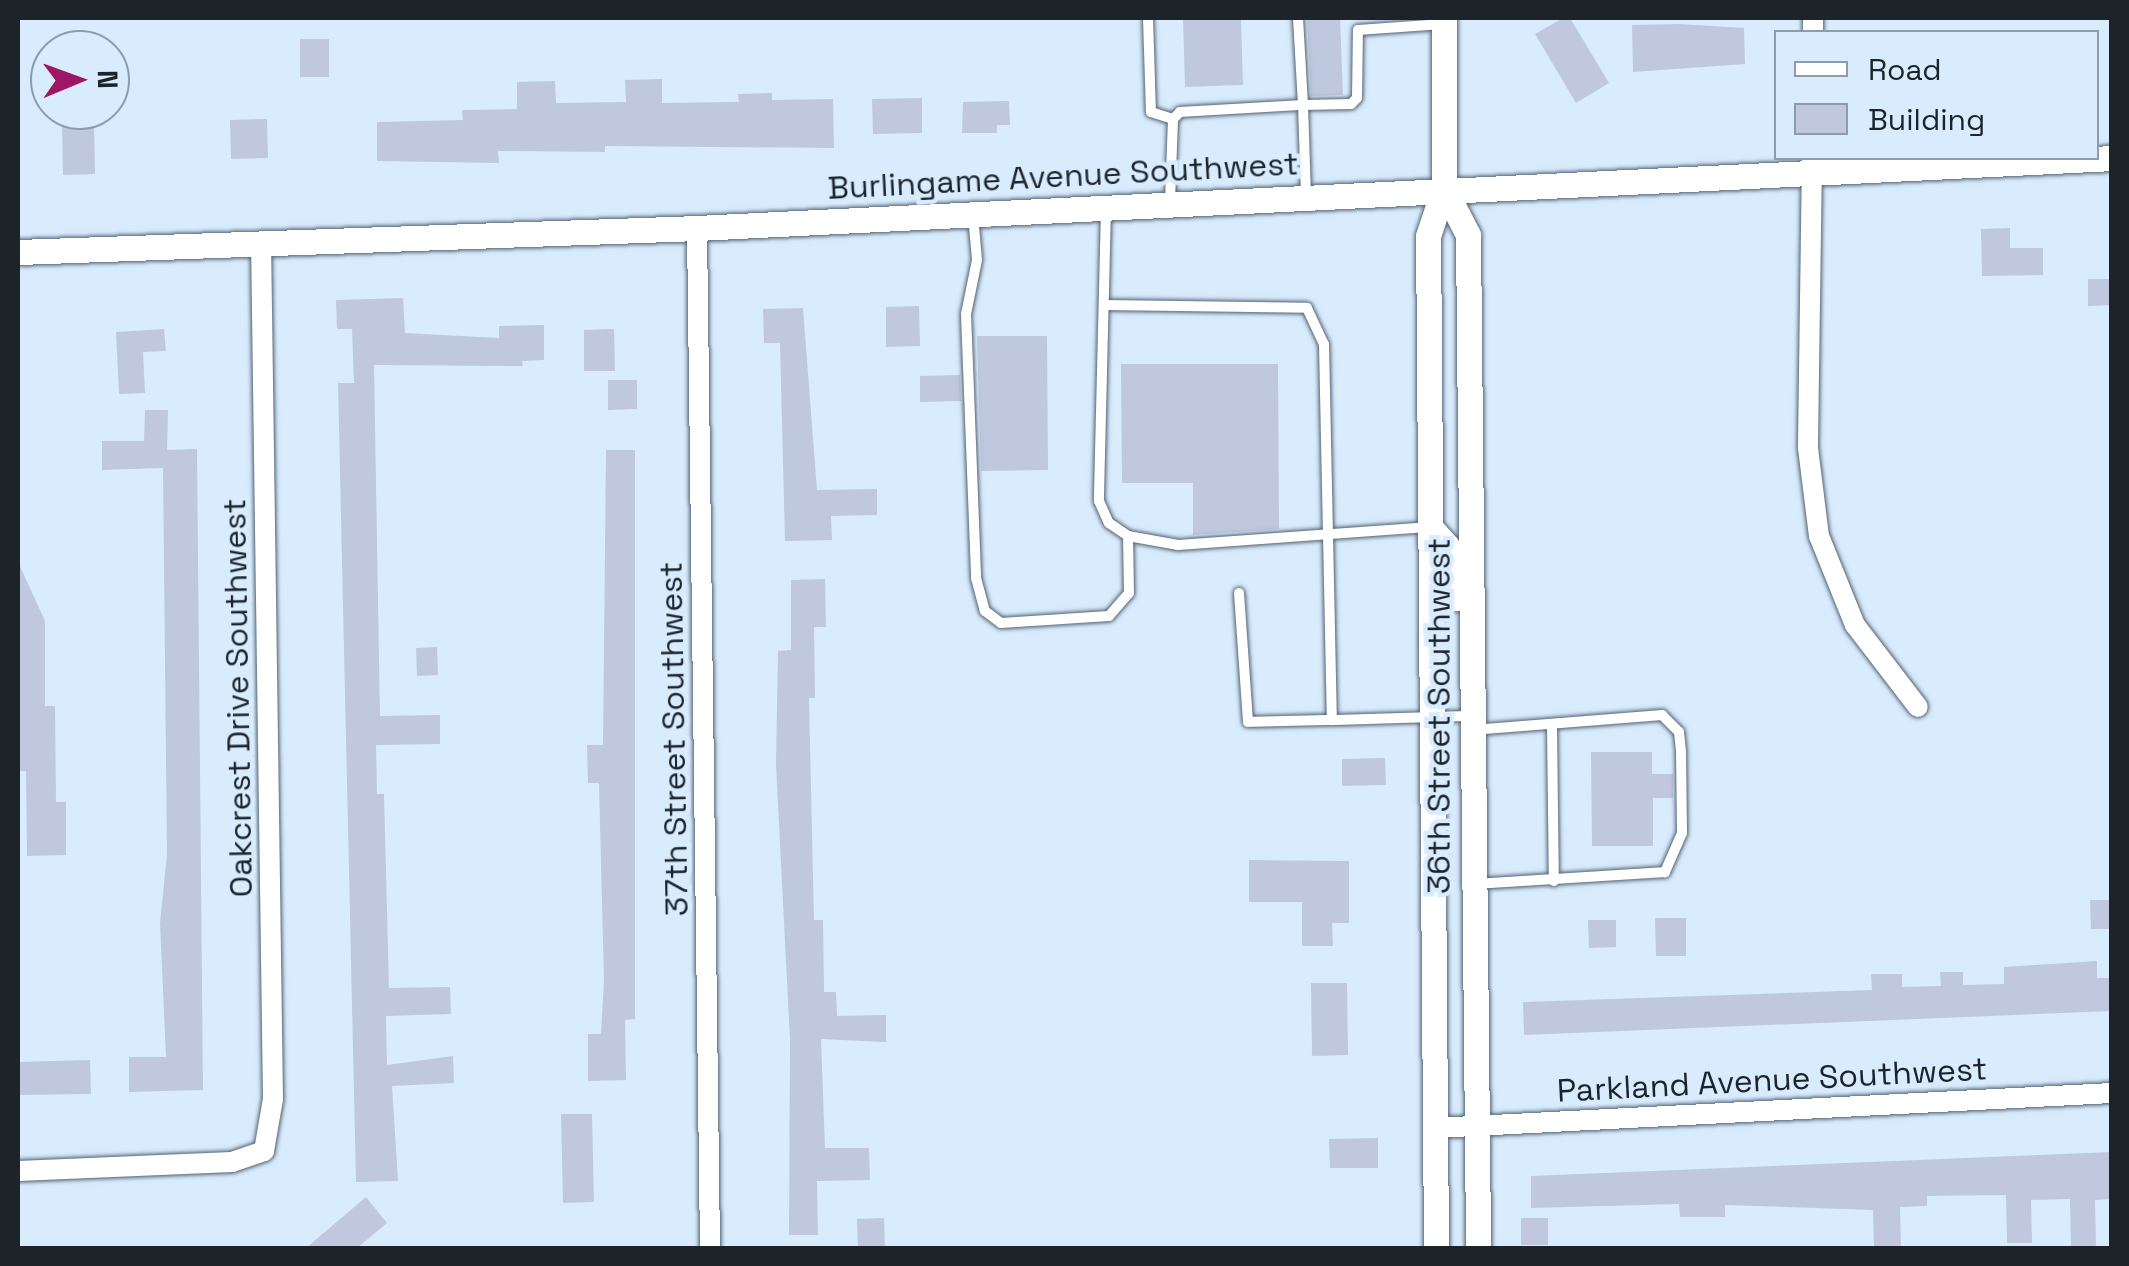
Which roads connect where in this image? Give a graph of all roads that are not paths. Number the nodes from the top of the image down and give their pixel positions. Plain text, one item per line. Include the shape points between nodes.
1 (1148, 18) edge
2 (1298, 18) edge
3 (1444, 21) edge
4 (1358, 24) edge
5 (1303, 105) junction
6 (1173, 120) junction
7 (2037, 160) edge
8 (1812, 166) edge
9 (1444, 188) junction
10 (1306, 196) junction
11 (1170, 202) junction
12 (1106, 206) junction
13 (972, 214) junction
14 (697, 228) junction
15 (261, 243) junction
16 (18, 252) edge
17 (1104, 305) junction
18 (1430, 527) junction
19 (1128, 536) junction
20 (1328, 536) junction
21 (1239, 592) dead end
22 (1470, 646) junction
23 (1918, 707) dead end
24 (1430, 716) junction
25 (1332, 720) junction
26 (1471, 723) junction
27 (1552, 728) junction
28 (1554, 881) junction
29 (1472, 884) junction
30 (2112, 1092) edge
31 (1476, 1124) junction
32 (1435, 1128) junction
33 (18, 1171) edge
34 (710, 1248) edge
35 (1436, 1248) edge
36 (1478, 1248) edge

1 - 6 lane via 1152,112
2 - 5 lane
3 - 4 lane
3 - 9 street, 36th Street Southwest
4 - 5 lane via 1356,98 1350,104
5 - 6 lane via 1180,112
5 - 10 lane
6 - 11 lane
7 - 8 street, Burlingame Avenue Southwest
8 - 9 street, Burlingame Avenue Southwest
8 - 23 street via 1808,448 1819,536 1855,625
9 - 10 street, Burlingame Avenue Southwest
9 - 18 street, 36th Street Southwest via 1428,236
9 - 22 street, 36th Street Southwest via 1468,235
10 - 11 street, Burlingame Avenue Southwest
11 - 12 street, Burlingame Avenue Southwest
12 - 13 street, Burlingame Avenue Southwest
12 - 17 lane
13 - 14 street, Burlingame Avenue Southwest
13 - 19 lane via 977,260 966,314 976,578 985,610 1001,622 1109,616 1129,593
14 - 15 street, Burlingame Avenue Southwest
14 - 34 street, 37th Street Southwest
15 - 16 street, Burlingame Avenue Southwest
15 - 33 street, Oakcrest Drive Southwest via 273,1098 264,1151 232,1162
17 - 19 lane via 1099,500 1109,523
17 - 20 lane via 1307,308 1324,344
18 - 20 lane via 1360,527
18 - 22 street via 1448,546
18 - 24 street, 36th Street Southwest
19 - 20 lane via 1178,544
20 - 25 lane
21 - 25 lane via 1248,722
22 - 26 street, 36th Street Southwest
24 - 25 lane
24 - 26 lane
24 - 32 street, 36th Street Southwest
26 - 27 lane
26 - 29 street, 36th Street Southwest
27 - 28 lane
27 - 28 lane via 1594,716 1672,721 1680,742 1682,833 1673,864 1656,876
28 - 29 lane
29 - 31 street, 36th Street Southwest
30 - 31 street, Parkland Avenue Southwest
31 - 32 street, Parkland Avenue Southwest
31 - 36 street, 36th Street Southwest
32 - 35 street, 36th Street Southwest

